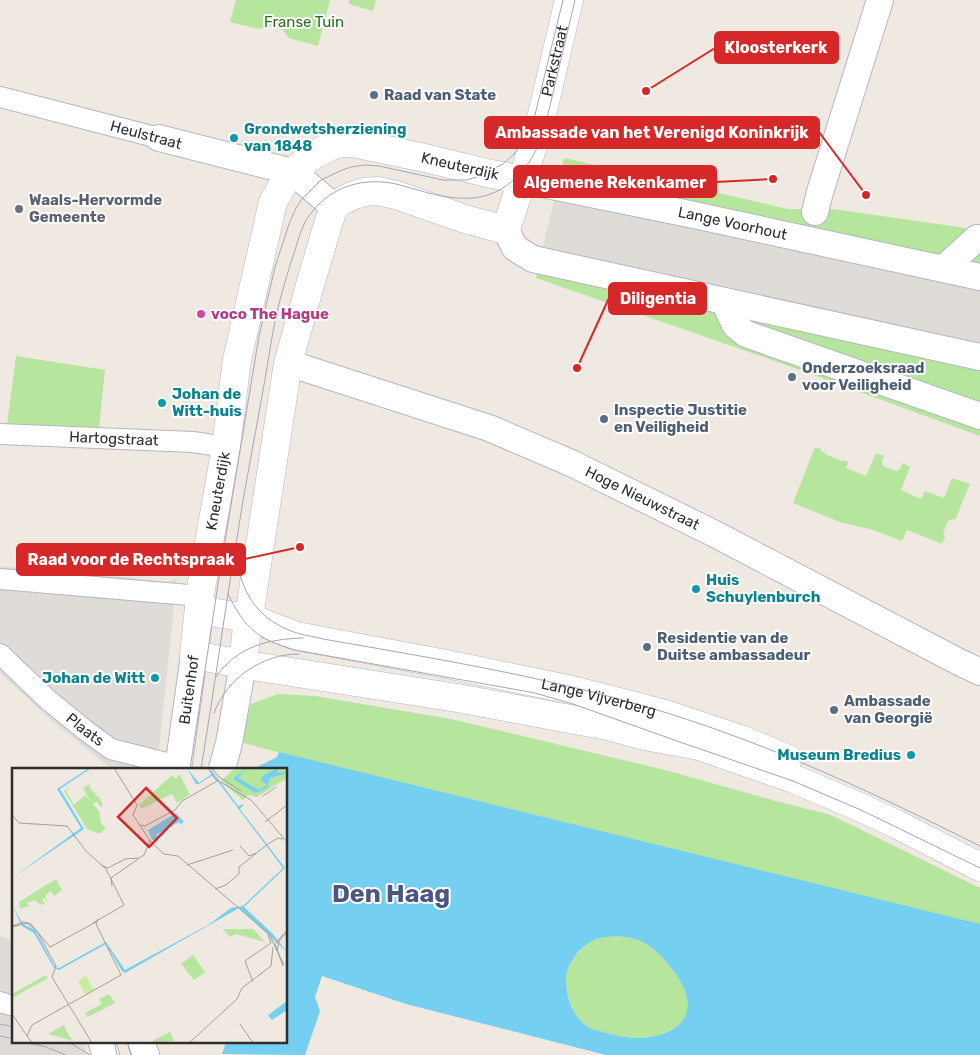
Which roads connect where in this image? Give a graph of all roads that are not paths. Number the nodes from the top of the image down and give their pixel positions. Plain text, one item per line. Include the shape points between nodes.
1 (569, 0) edge
2 (880, 0) edge
3 (0, 96) edge
4 (159, 138) joint
5 (293, 172) junction
6 (522, 180) junction
7 (334, 207) junction
8 (815, 212) dead end
9 (506, 230) junction
10 (980, 239) edge
11 (943, 269) junction
12 (980, 277) edge
13 (724, 301) junction
14 (980, 357) edge
15 (288, 363) junction
16 (980, 416) edge
17 (0, 434) edge
18 (226, 447) junction
19 (0, 579) edge
20 (200, 603) junction
21 (249, 619) junction
22 (0, 654) edge
23 (194, 655) junction
24 (243, 664) junction
25 (980, 672) edge
26 (182, 768) edge
27 (222, 768) edge
28 (980, 847) edge
29 (980, 866) edge
30 (101, 1042) edge
31 (141, 1042) edge
32 (106, 1055) edge
33 (146, 1055) edge

1 - 6 street, Parkstraat via 539,127
2 - 8 street
3 - 4 street, Heulstraat
4 - 5 street, Heulstraat
5 - 6 street, Kneuterdijk via 322,150 353,142
5 - 7 street
5 - 18 street, Kneuterdijk via 273,202 236,360
6 - 9 street
6 - 11 street, Lange Voorhout
7 - 9 street via 352,196 378,191
7 - 15 street
9 - 13 street via 515,248 533,259
10 - 11 street via 977,238
11 - 12 street, Lange Voorhout
13 - 14 street
13 - 16 street via 735,325 746,334
15 - 21 street
15 - 25 street, Hoge Nieuwstraat via 489,428 571,463
17 - 18 street, Hartogstraat via 193,442
18 - 20 street, Kneuterdijk
19 - 20 street
20 - 21 street, Lange Vijverberg
20 - 23 street, Buitenhof
21 - 24 street
21 - 28 street, Lange Vijverberg via 296,636 563,688 665,714 743,740 830,776
22 - 26 street, Plaats via 48,699 111,749
23 - 24 street, Lange Vijverberg
23 - 26 street, Buitenhof
24 - 27 street
24 - 29 street, Lange Vijverberg via 466,700 699,746 794,779 862,808
30 - 32 street
31 - 33 street

